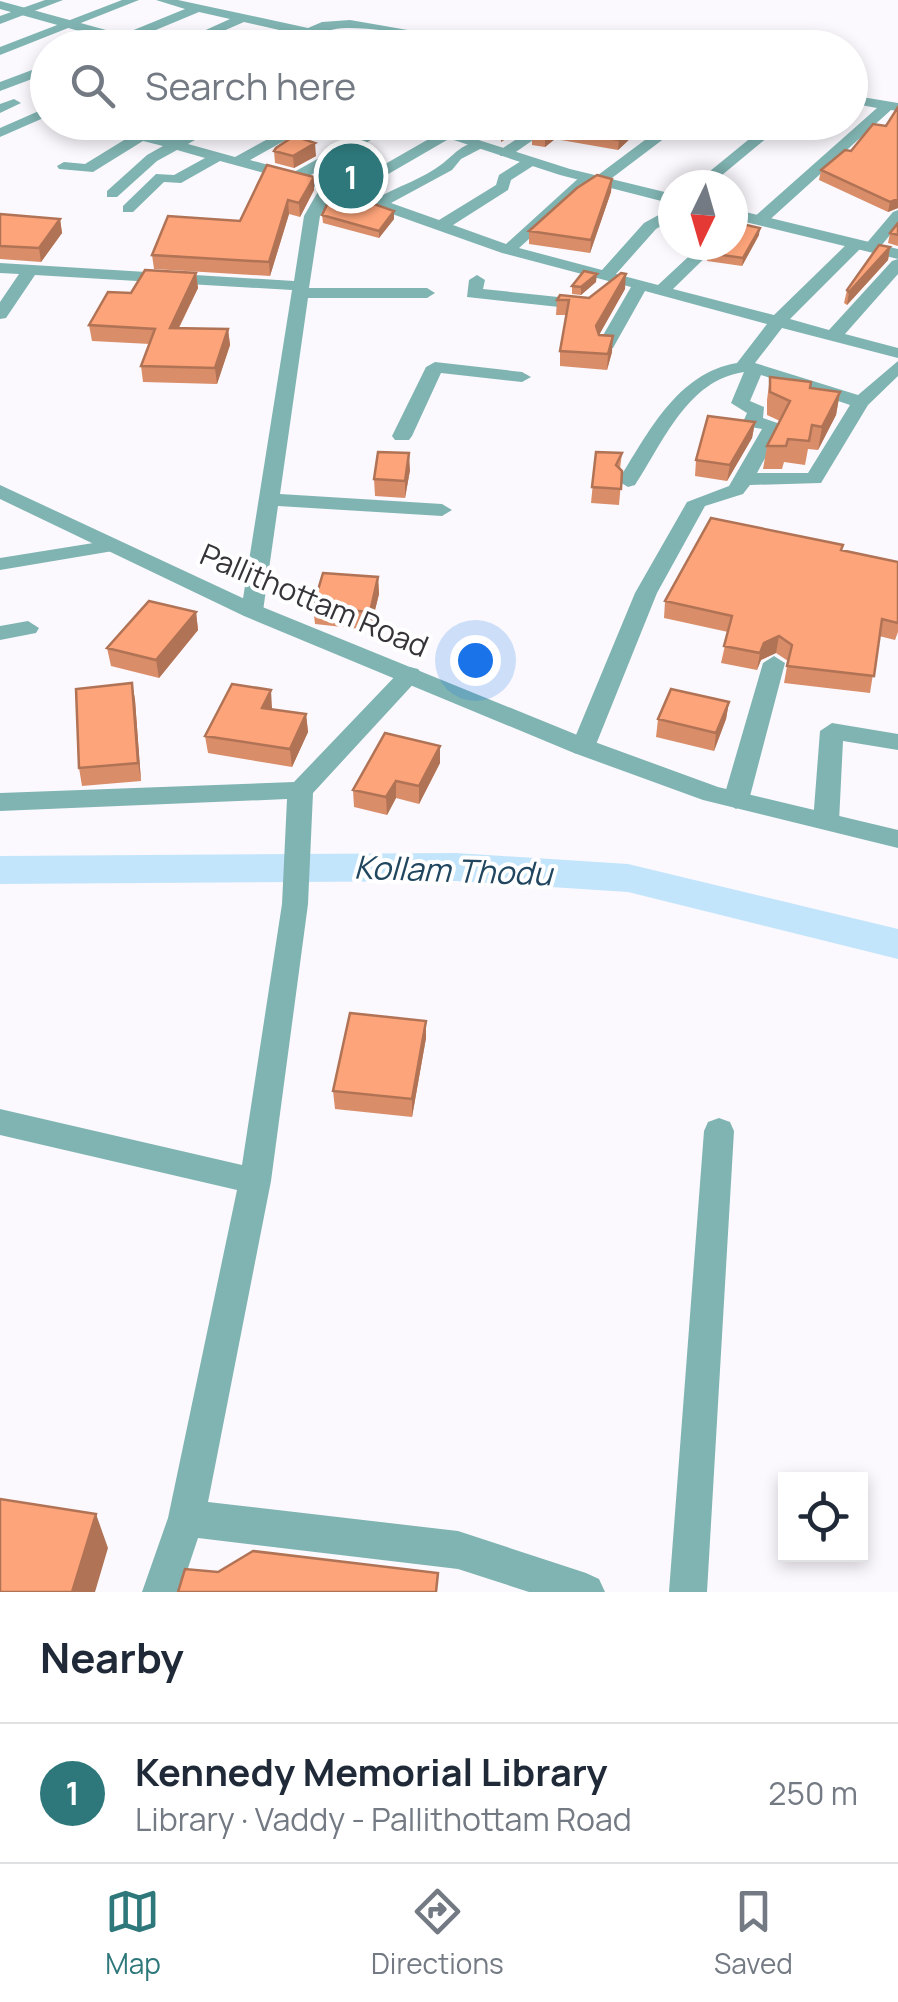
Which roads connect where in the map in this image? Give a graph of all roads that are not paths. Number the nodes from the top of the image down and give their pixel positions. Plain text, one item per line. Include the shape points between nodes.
1 (58, 0) edge
2 (132, 0) edge
3 (162, 0) edge
4 (0, 5) edge
5 (198, 8) junction
6 (25, 12) junction
7 (242, 18) junction
8 (0, 20) edge
9 (71, 24) junction
10 (55, 30) edge
11 (93, 30) edge
12 (146, 30) edge
13 (214, 30) edge
14 (299, 30) edge
15 (313, 30) edge
16 (388, 30) edge
17 (30, 40) edge
18 (0, 51) edge
19 (30, 75) edge
20 (0, 87) edge
21 (868, 101) edge
22 (893, 106) edge
23 (30, 116) edge
24 (868, 128) edge
25 (0, 133) edge
26 (133, 140) edge
27 (154, 140) edge
28 (186, 140) edge
29 (277, 140) edge
30 (363, 140) edge
31 (440, 140) edge
32 (461, 140) edge
33 (526, 140) edge
34 (652, 140) edge
35 (757, 140) edge
36 (854, 140) edge
37 (477, 145) junction
38 (176, 146) junction
39 (505, 154) junction
40 (217, 157) junction
41 (236, 162) junction
42 (531, 162) junction
43 (64, 166) dead end
44 (720, 170) edge
45 (296, 177) junction
46 (593, 179) junction
47 (338, 189) junction
48 (112, 194) dead end
49 (658, 195) edge
50 (378, 204) junction
51 (128, 209) dead end
52 (898, 216) edge
53 (748, 220) edge
54 (658, 221) edge
55 (760, 221) junction
56 (440, 226) junction
57 (863, 247) junction
58 (508, 250) junction
59 (898, 254) edge
60 (694, 260) edge
61 (898, 264) edge
62 (0, 268) edge
63 (30, 270) junction
64 (611, 276) junction
65 (476, 280) dead end
66 (641, 284) junction
67 (301, 289) junction
68 (663, 290) junction
69 (427, 293) dead end
70 (0, 314) edge
71 (780, 319) junction
72 (834, 334) junction
73 (607, 344) edge
74 (898, 353) edge
75 (898, 366) edge
76 (749, 368) junction
77 (522, 376) dead end
78 (861, 402) junction
79 (402, 436) dead end
80 (744, 479) junction
81 (628, 481) dead end
82 (0, 491) edge
83 (269, 499) junction
84 (442, 510) dead end
85 (112, 546) junction
86 (0, 564) edge
87 (252, 611) junction
88 (28, 628) dead end
89 (0, 633) edge
90 (774, 663) dead end
91 (410, 674) junction
92 (898, 742) edge
93 (583, 747) junction
94 (299, 799) junction
95 (736, 800) junction
96 (0, 802) edge
97 (826, 822) junction
98 (898, 839) edge
99 (0, 1122) edge
100 (719, 1131) dead end
101 (255, 1180) junction
102 (186, 1518) junction
103 (161, 1592) edge
104 (586, 1592) edge
105 (688, 1592) edge

1 - 6 street
2 - 9 street
3 - 5 street
4 - 6 street
5 - 7 street
5 - 12 street
6 - 8 street
6 - 9 street
7 - 13 street
7 - 14 street
9 - 10 street
9 - 11 street
15 - 16 street via 350,24
17 - 18 street
19 - 20 street
21 - 22 street
22 - 24 street
23 - 25 street
26 - 43 street via 88,169
27 - 38 street
28 - 38 street
29 - 41 street
30 - 45 street
31 - 47 street
32 - 37 street
33 - 39 street
34 - 46 street
35 - 44 street
36 - 55 street
37 - 39 street
37 - 50 street
38 - 40 street
38 - 48 street
39 - 42 street
40 - 41 street
40 - 51 street via 176,180 160,177
41 - 45 street
42 - 46 street
42 - 56 street
45 - 47 street
46 - 49 street
46 - 58 street
47 - 50 street
47 - 67 street via 312,216
50 - 56 street
52 - 57 street
53 - 55 street
54 - 64 street
55 - 57 street
56 - 58 street
57 - 59 street
57 - 71 street
58 - 64 street
60 - 68 street
61 - 72 street
62 - 63 street
63 - 67 street
63 - 70 street
64 - 65 street via 586,305 473,293
64 - 66 street
66 - 68 street
66 - 73 street
67 - 69 street
67 - 83 street
68 - 71 street
71 - 72 street
71 - 76 street
72 - 74 street
75 - 78 street
76 - 78 street
76 - 80 street via 740,403 756,411 752,422 774,425
76 - 81 street via 705,377 670,412
77 - 79 street via 435,367
78 - 80 street via 814,478
80 - 93 street via 736,490 697,502 646,593
82 - 85 street, Pallithottam Road
83 - 84 street
83 - 87 street
85 - 86 street
85 - 87 street, Pallithottam Road
87 - 91 street, Pallithottam Road
88 - 89 street
90 - 95 street
91 - 93 street, Pallithottam Road
91 - 94 street
92 - 97 street via 832,731
93 - 95 street, Pallithottam Road
94 - 96 street
94 - 101 street via 296,904
95 - 97 street, Pallithottam Road
97 - 98 street, Pallithottam Road
99 - 101 street
100 - 105 street
101 - 102 street
102 - 103 street
102 - 104 street via 458,1550

